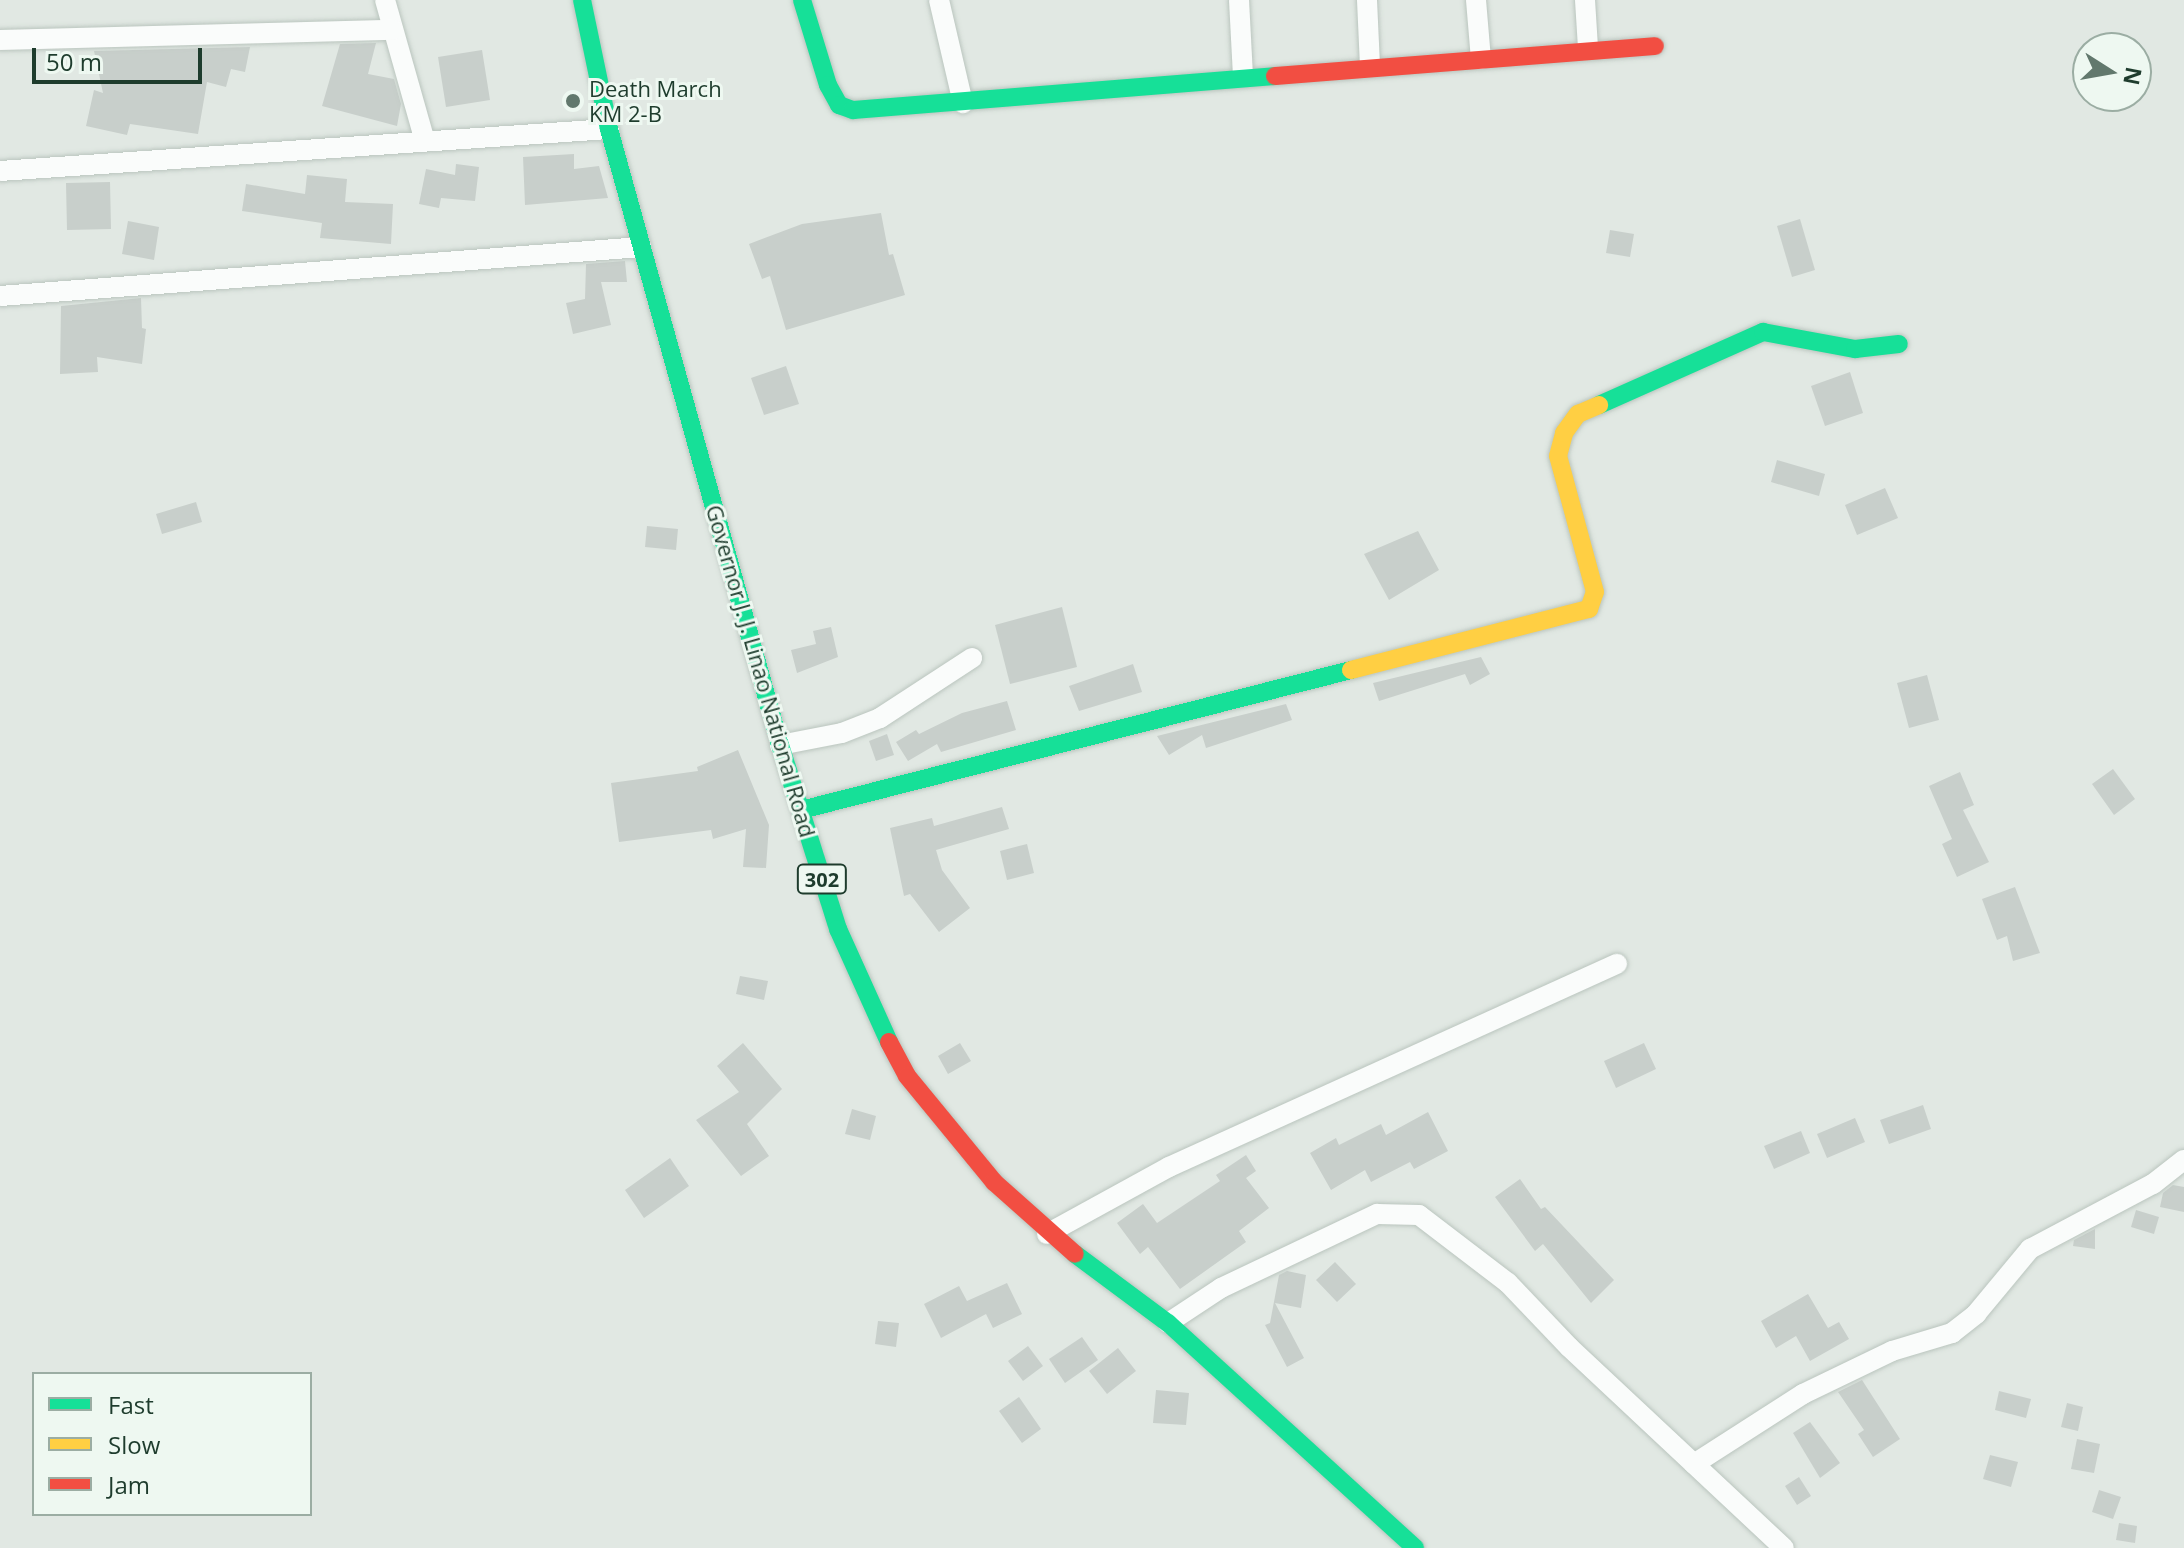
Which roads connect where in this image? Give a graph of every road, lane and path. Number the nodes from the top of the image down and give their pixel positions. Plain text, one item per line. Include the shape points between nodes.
1 (385, 0) edge
2 (582, 0) edge
3 (802, 0) edge
4 (939, 0) edge
5 (1239, 0) edge
6 (1367, 0) edge
7 (1476, 0) edge
8 (1585, 0) edge
9 (393, 30) junction
10 (0, 40) edge
11 (1655, 46) dead end
12 (1588, 48) junction
13 (1481, 59) junction
14 (1370, 67) junction
15 (1243, 77) junction
16 (963, 103) junction
17 (609, 129) junction
18 (424, 138) junction
19 (0, 171) edge
20 (641, 247) junction
21 (0, 296) edge
22 (1899, 344) dead end
23 (972, 658) dead end
24 (780, 745) junction
25 (801, 810) junction
26 (1617, 964) dead end
27 (2184, 1160) edge
28 (1047, 1234) junction
29 (1168, 1323) junction
30 (1694, 1464) junction
31 (1415, 1548) edge
32 (1784, 1548) edge

1 - 9 street
2 - 17 street, Governor J. J. Linao National Road / 302
3 - 16 street via 839,105 853,110
4 - 16 street
5 - 15 street
6 - 14 street
7 - 13 street
8 - 12 street
9 - 10 street
9 - 18 street
11 - 12 street
12 - 13 street
13 - 14 street
14 - 15 street
15 - 16 street
17 - 18 street
17 - 20 street, Governor J. J. Linao National Road / 302
18 - 19 street
20 - 21 street
20 - 24 street, Governor J. J. Linao National Road / 302
22 - 25 street via 1855,349 1763,332 1578,414 1564,433 1558,456 1595,592 1589,609 1572,617 1194,707 940,778
23 - 24 street via 880,718 842,733
24 - 25 street, Governor J. J. Linao National Road / 302
25 - 28 street, Governor J. J. Linao National Road / 302 via 838,929 907,1076 994,1182
26 - 28 street via 1169,1167
27 - 30 street via 2153,1184 2030,1249 1976,1314 1952,1333 1892,1351 1803,1394
28 - 29 street, Governor J. J. Linao National Road / 302
29 - 30 street via 1221,1288 1377,1214 1419,1215 1508,1283
29 - 31 street, Governor J. J. Linao National Road / 302
30 - 32 street

